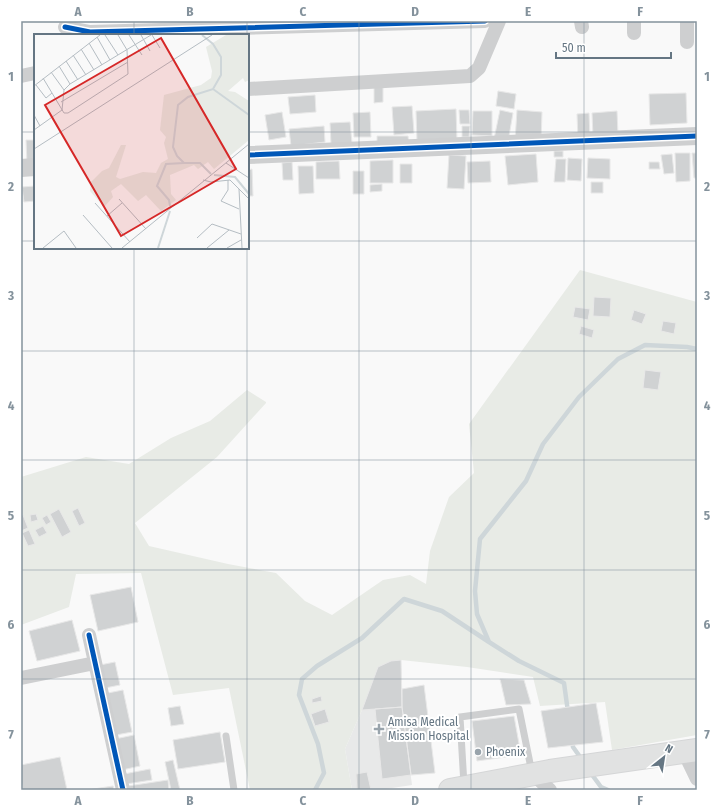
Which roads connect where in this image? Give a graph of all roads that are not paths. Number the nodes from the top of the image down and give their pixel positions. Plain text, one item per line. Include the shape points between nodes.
1 (486, 21) edge
2 (499, 21) edge
3 (687, 21) edge
4 (65, 28) edge
5 (92, 29) edge
6 (687, 42) dead end
7 (34, 73) edge
8 (21, 76) edge
9 (249, 89) edge
10 (697, 136) edge
11 (249, 155) edge
12 (34, 167) edge
13 (21, 168) edge
14 (89, 635) dead end
15 (95, 663) junction
16 (21, 678) edge
17 (226, 736) dead end
18 (691, 751) edge
19 (533, 774) junction
20 (697, 778) edge
21 (457, 789) edge
22 (123, 790) edge
23 (234, 790) edge
24 (550, 790) edge

1 - 5 street
2 - 9 street via 479,68 470,76
3 - 6 street
4 - 5 street
7 - 8 street
10 - 11 street
12 - 13 street
14 - 15 street
15 - 16 street
15 - 22 street
17 - 23 lane
18 - 19 main road
18 - 20 street
19 - 21 main road
19 - 21 lane via 519,709 460,717
19 - 24 street

